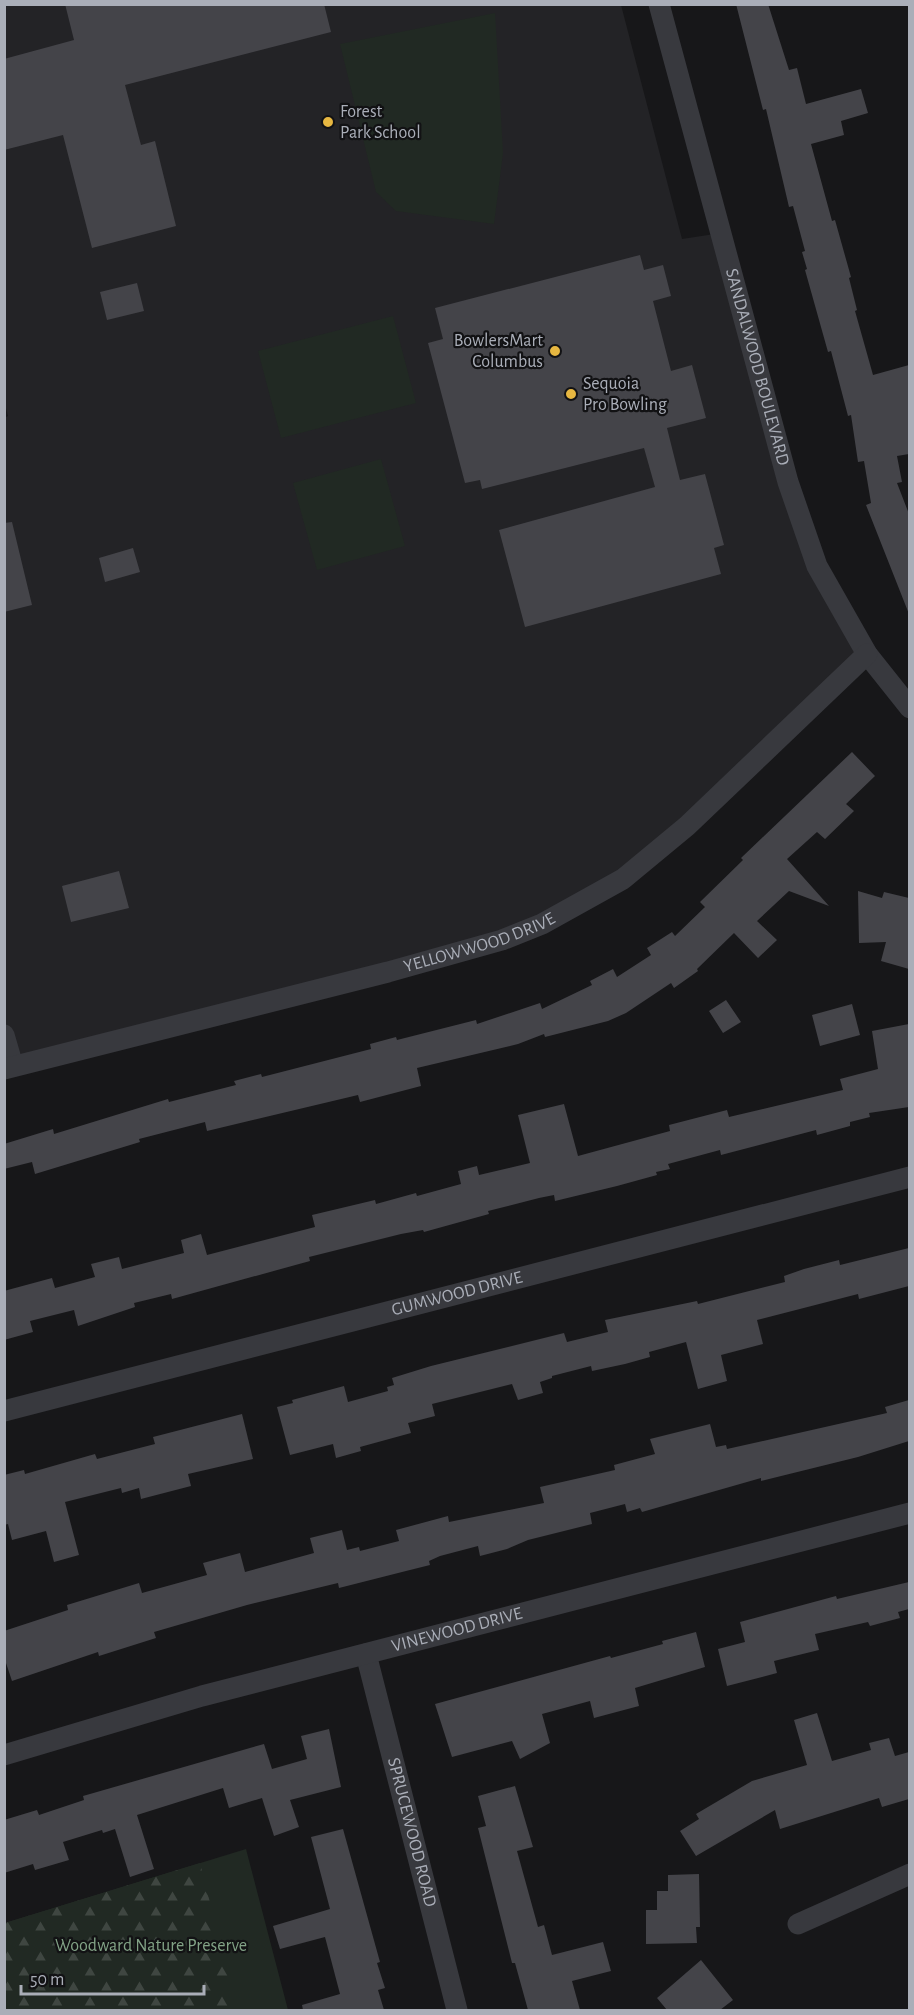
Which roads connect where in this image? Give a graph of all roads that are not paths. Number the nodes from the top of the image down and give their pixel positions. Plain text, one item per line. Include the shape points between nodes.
1 (659, 4) edge
2 (867, 654) junction
3 (909, 708) edge
4 (4, 1035) edge
5 (9, 1068) edge
6 (909, 1178) edge
7 (4, 1411) edge
8 (909, 1513) edge
9 (366, 1653) junction
10 (4, 1755) edge
11 (909, 1874) edge
12 (798, 1924) dead end
13 (458, 2010) edge

1 - 2 street, SANDALWOOD BOULEVARD via 788,482 817,566
2 - 3 street, SANDALWOOD BOULEVARD
2 - 5 street, YELLOWWOOD DRIVE via 687,826 623,879 542,924 502,940 388,972
4 - 5 street
6 - 7 street, GUMWOOD DRIVE
8 - 9 street, VINEWOOD DRIVE
9 - 10 street, VINEWOOD DRIVE via 202,1696
9 - 13 street, SPRUCEWOOD ROAD
11 - 12 street

